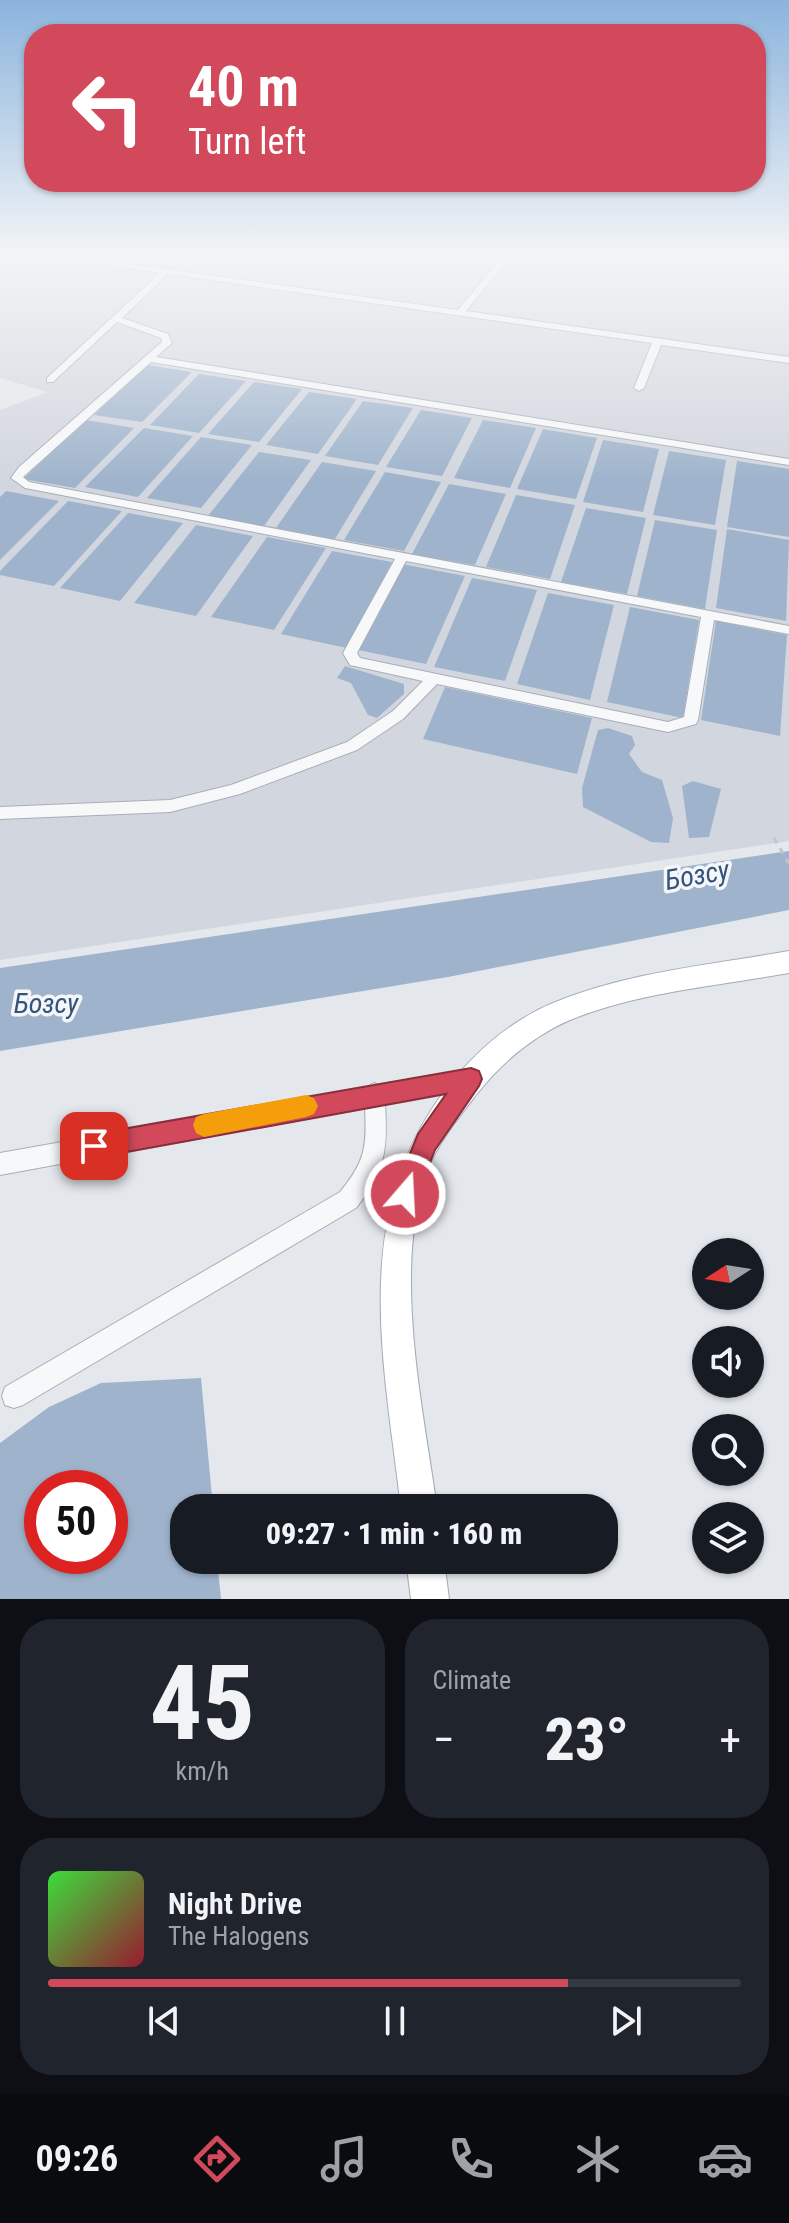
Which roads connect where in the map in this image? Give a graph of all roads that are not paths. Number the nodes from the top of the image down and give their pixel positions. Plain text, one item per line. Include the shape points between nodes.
1 (104, 331) edge
2 (150, 331) edge
3 (585, 331) edge
4 (658, 341) junction
5 (148, 359) junction
6 (789, 360) edge
7 (50, 380) dead end
8 (639, 388) dead end
9 (789, 462) edge
10 (402, 557) junction
11 (708, 614) junction
12 (789, 630) edge
13 (433, 679) junction
14 (0, 813) edge
15 (789, 962) edge
16 (471, 1079) junction
17 (374, 1093) junction
18 (0, 1164) edge
19 (14, 1396) dead end
20 (418, 1494) edge
21 (427, 1574) edge
22 (430, 1599) edge

1 - 7 street
2 - 5 street via 165,336 167,343
3 - 4 street
4 - 6 street
4 - 8 street
5 - 9 street
5 - 10 street via 17,478 25,485
10 - 11 street
10 - 13 street via 350,653 355,662
11 - 12 street
11 - 13 street via 691,720 675,726
13 - 14 street via 398,715 352,746 234,790 170,806
15 - 16 main road via 564,1011 507,1042
16 - 17 street
16 - 20 main road via 421,1151 402,1212 401,1340
17 - 18 street
17 - 19 street via 377,1144 372,1173 348,1200
21 - 22 main road

